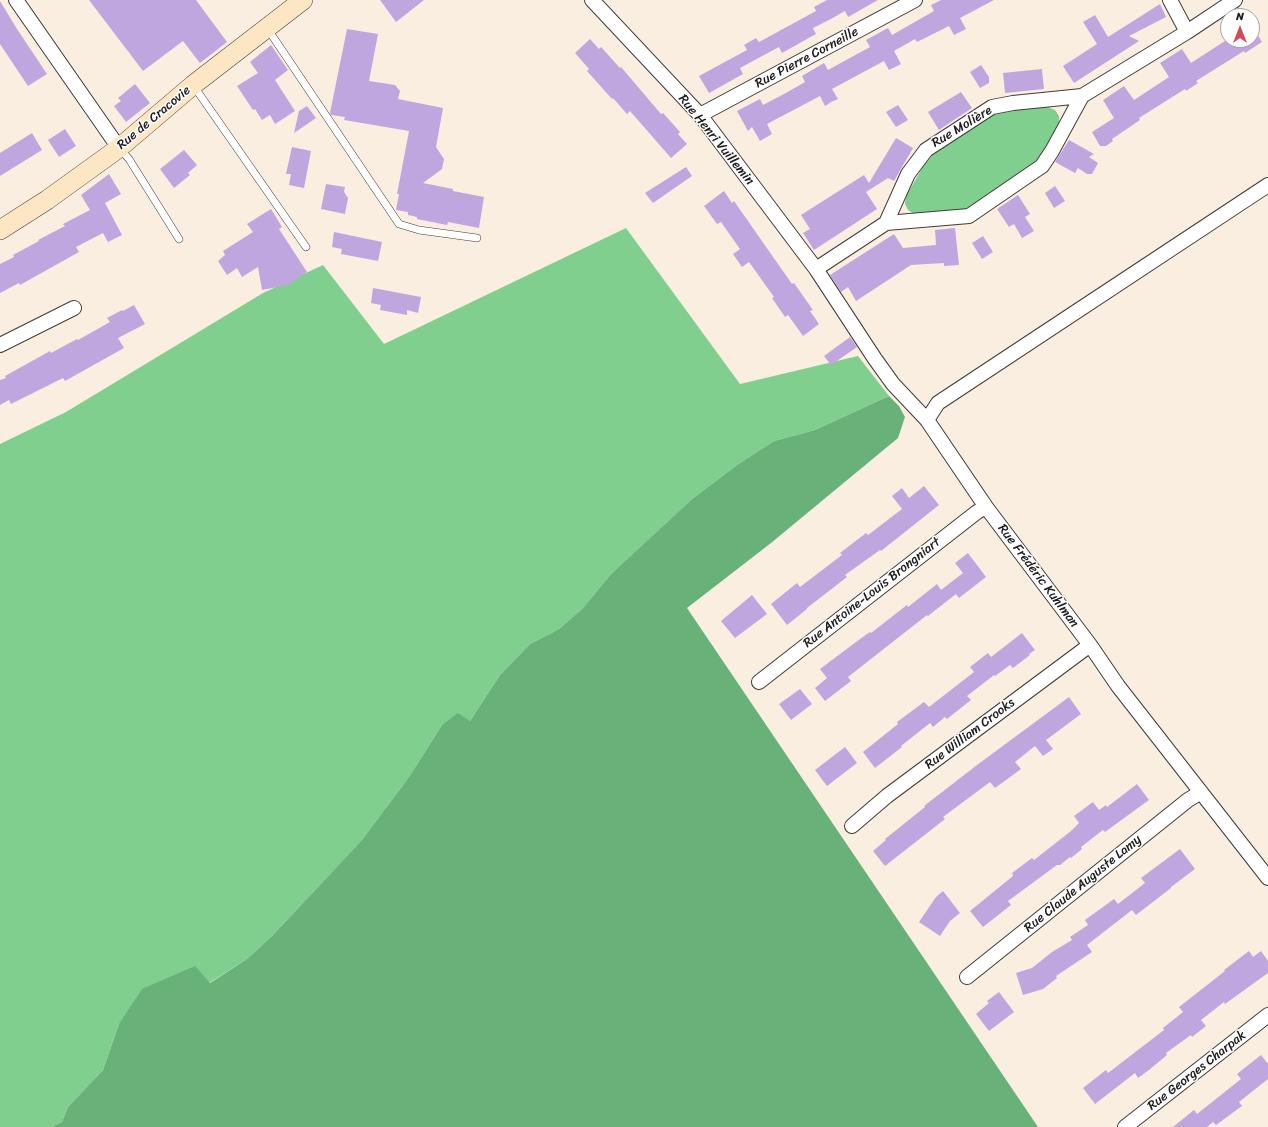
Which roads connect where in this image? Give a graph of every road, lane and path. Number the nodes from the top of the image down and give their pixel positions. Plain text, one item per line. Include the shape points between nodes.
1 (16, 0) edge
2 (303, 0) edge
3 (592, 0) edge
4 (915, 0) edge
5 (1170, 0) edge
6 (1235, 0) edge
7 (267, 28) junction
8 (1187, 32) junction
9 (193, 85) junction
10 (1082, 96) junction
11 (700, 115) junction
12 (119, 148) junction
13 (1268, 185) edge
14 (886, 223) junction
15 (0, 230) edge
16 (477, 238) dead end
17 (180, 239) dead end
18 (306, 247) dead end
19 (816, 269) junction
20 (74, 308) dead end
21 (0, 345) edge
22 (927, 420) junction
23 (986, 507) junction
24 (1090, 645) junction
25 (758, 682) dead end
26 (1201, 792) junction
27 (852, 826) dead end
28 (1268, 878) edge
29 (967, 977) dead end
30 (1268, 1015) edge
31 (1125, 1127) edge

1 - 12 street
2 - 7 street, Rue de Cracovie
3 - 11 street, Rue Henri Vuillemin
4 - 11 street, Rue Pierre Corneille
5 - 8 street
6 - 8 street, Rue Molière
7 - 9 street, Rue de Cracovie
7 - 16 lane via 399,224 419,230
8 - 10 street, Rue Molière
9 - 12 street, Rue de Cracovie
9 - 18 lane
10 - 14 street via 1042,166 969,216
10 - 14 street, Rue Molière via 992,107 926,150 908,174
11 - 19 street, Rue Henri Vuillemin
12 - 15 street, Rue de Cracovie
12 - 17 lane via 129,159
13 - 22 street via 938,403
14 - 19 street
19 - 22 street, Rue Frédéric Kuhlman via 893,384
20 - 21 street
22 - 23 street, Rue Frédéric Kuhlman
23 - 24 street, Rue Frédéric Kuhlman
23 - 25 street, Rue Antoine-Louis Brongniart
24 - 26 street, Rue Frédéric Kuhlman via 1118,686
24 - 27 street, Rue William Crooks via 887,796
26 - 28 street, Rue Frédéric Kuhlman
26 - 29 street, Rue Claude Auguste Lamy
30 - 31 street, Rue Georges Charpak

